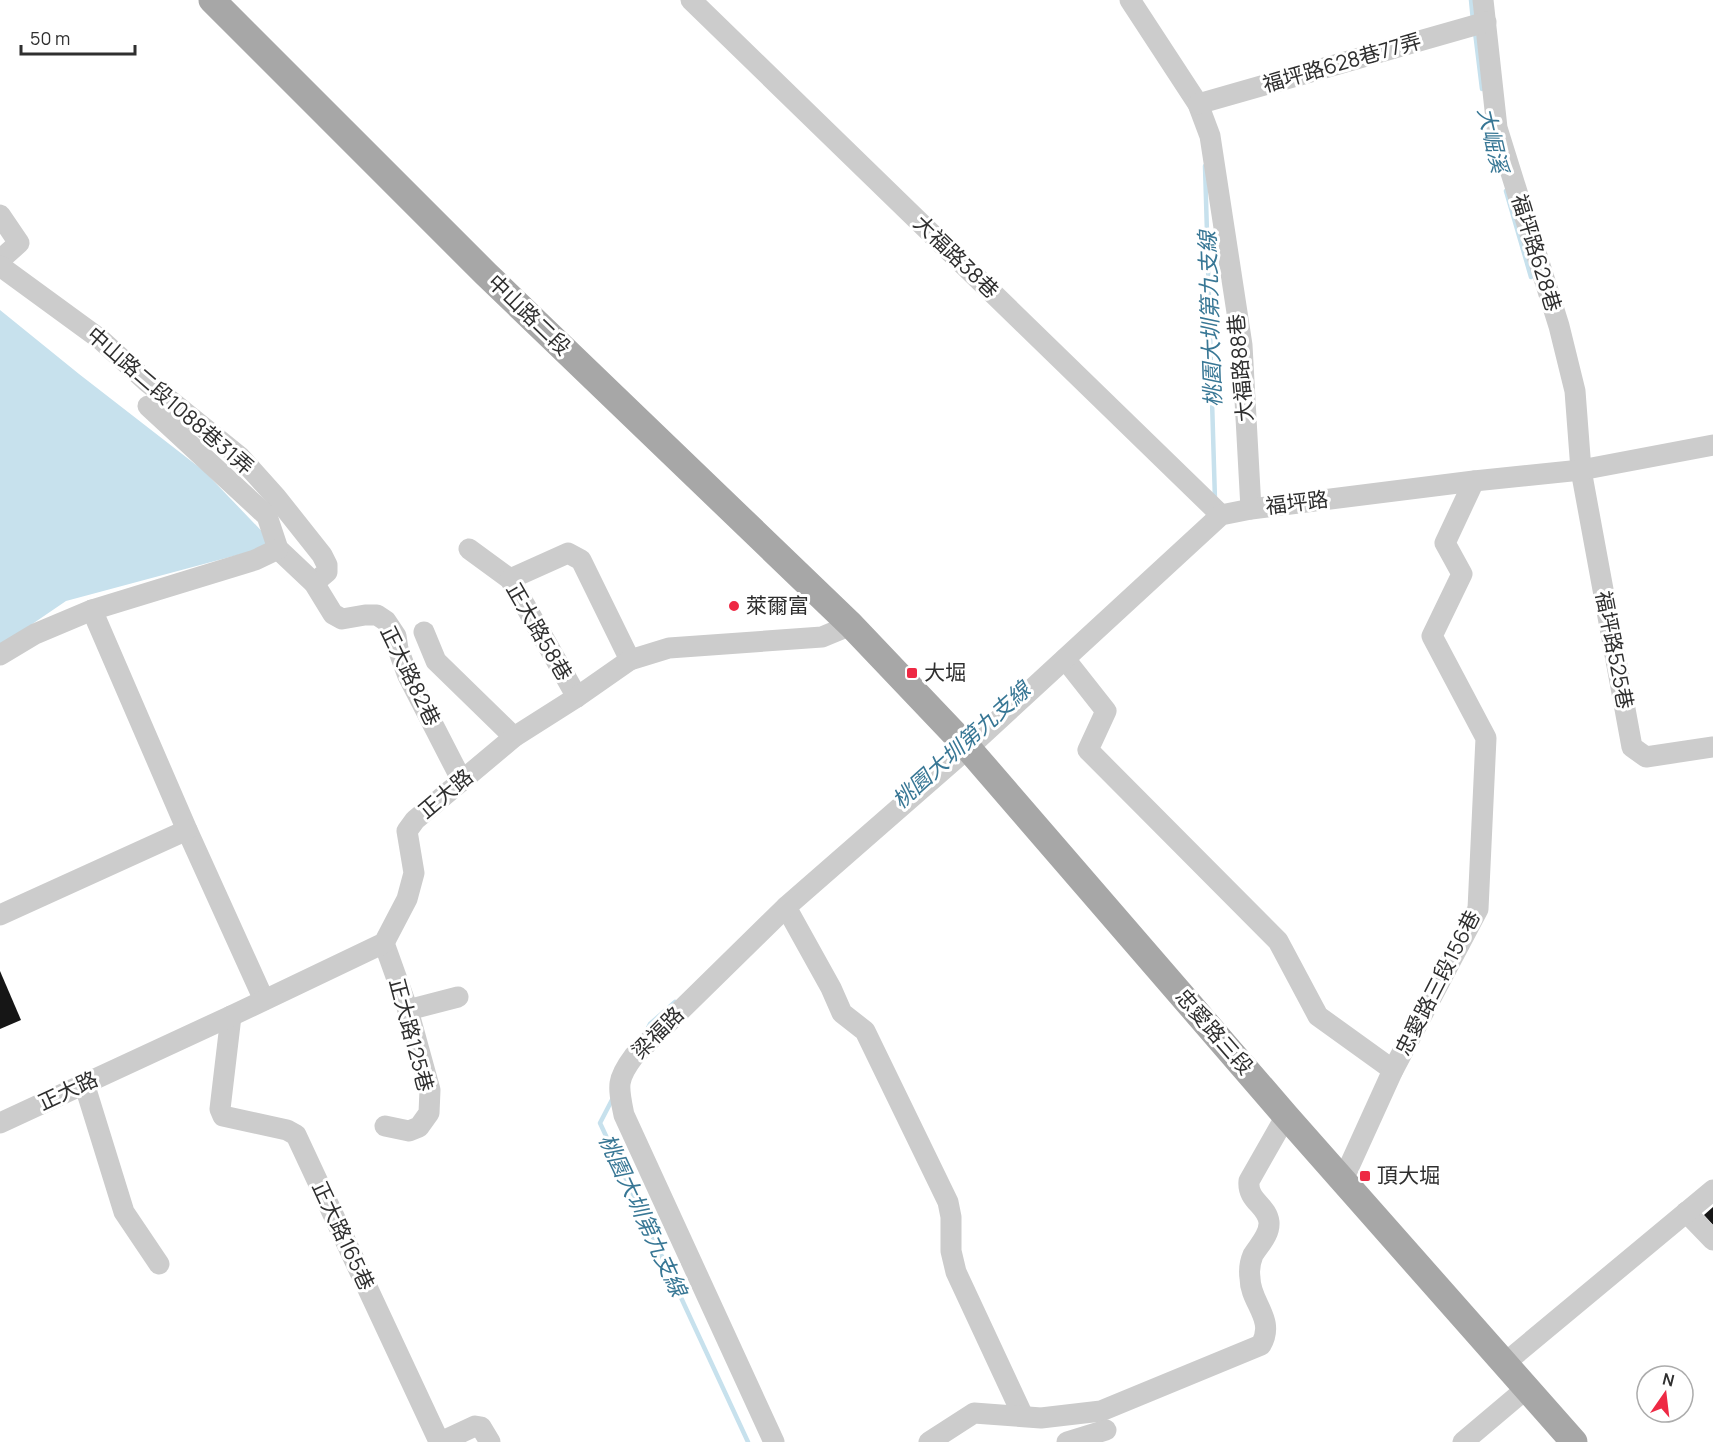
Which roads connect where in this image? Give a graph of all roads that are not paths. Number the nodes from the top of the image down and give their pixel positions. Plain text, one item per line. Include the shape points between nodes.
1 (212, 0) edge
2 (690, 0) edge
3 (1130, 0) edge
4 (1483, 0) edge
5 (1486, 22) junction
6 (1198, 104) junction
7 (0, 215) edge
8 (0, 260) edge
9 (0, 266) edge
10 (148, 406) dead end
11 (1713, 445) edge
12 (1581, 470) junction
13 (1474, 481) junction
14 (1251, 509) junction
15 (1221, 515) junction
16 (278, 549) junction
17 (469, 549) dead end
18 (510, 579) junction
19 (314, 583) junction
20 (92, 610) junction
21 (851, 625) junction
22 (424, 632) dead end
23 (0, 655) edge
24 (1065, 659) junction
25 (630, 660) junction
26 (577, 697) junction
27 (514, 737) junction
28 (964, 745) junction
29 (1713, 747) edge
30 (462, 781) junction
31 (187, 830) junction
32 (786, 907) junction
33 (0, 915) edge
34 (384, 943) junction
35 (458, 997) dead end
36 (264, 1000) junction
37 (408, 1010) junction
38 (231, 1016) junction
39 (1393, 1070) junction
40 (84, 1083) junction
41 (1286, 1116) junction
42 (0, 1123) edge
43 (385, 1126) dead end
44 (1343, 1180) junction
45 (1713, 1190) edge
46 (1686, 1212) junction
47 (1713, 1240) edge
48 (159, 1264) dead end
49 (1505, 1363) junction
50 (1527, 1388) junction
51 (1023, 1416) junction
52 (1105, 1428) edge
53 (490, 1442) edge
54 (774, 1442) edge
55 (929, 1442) edge
56 (1067, 1442) edge
57 (1463, 1442) edge
58 (1574, 1442) edge

1 - 21 main road, 中山路二段 via 486,274
2 - 15 street, 大福路38巷
3 - 6 street, 大福路88巷
4 - 5 street, 福坪路628巷
5 - 6 street, 福坪路628巷77弄
5 - 12 street, 福坪路628巷 via 1497,128 1559,326 1575,391
6 - 14 street, 大福路88巷 via 1210,135 1242,345
7 - 8 street via 19,243
9 - 19 street, 中山路二段1088巷31弄 via 100,339 240,457 322,555 327,572
10 - 16 street via 267,516
11 - 12 street, 福坪路
12 - 13 street, 福坪路
12 - 29 street, 福坪路525巷 via 1632,747 1646,757
13 - 14 street, 福坪路
13 - 39 street, 忠愛路三段156巷 via 1445,543 1462,574 1432,636 1486,738 1478,909
14 - 15 street, 福坪路
15 - 24 street
16 - 19 street
16 - 20 street via 255,560
17 - 18 street, 正大路58巷
18 - 25 street via 568,553 581,560
18 - 26 street, 正大路58巷
19 - 30 street, 正大路82巷 via 333,614 342,619 377,615 386,621 396,636 408,676
20 - 23 street via 35,634
20 - 31 street
21 - 25 street, 正大路 via 822,637 669,648
21 - 28 main road, 忠愛路三段
22 - 27 street via 436,661
24 - 28 street
24 - 39 street via 1106,711 1088,750 1278,941 1318,1016
25 - 26 street, 正大路
26 - 27 street, 正大路
27 - 30 street, 正大路
28 - 32 street, 梁福路
28 - 41 main road, 忠愛路三段
30 - 34 street, 正大路 via 407,831 414,873 407,899
31 - 33 street
31 - 36 street
32 - 51 street via 842,1013 865,1031 948,1202 956,1272
32 - 54 street, 梁福路 via 634,1056 623,1071 619,1090 624,1115
34 - 36 street, 正大路
34 - 37 street, 正大路125巷
35 - 37 street
36 - 38 street, 正大路
37 - 43 street, 正大路125巷 via 430,1090 429,1113 419,1127 409,1131
38 - 40 street, 正大路
38 - 53 street, 正大路165巷 via 221,1113 296,1135 437,1437 445,1440 474,1426 482,1427
39 - 44 street, 忠愛路三段156巷
40 - 42 street, 正大路
40 - 48 street via 124,1212
41 - 44 main road, 忠愛路三段
41 - 52 street via 1248,1188 1269,1221 1268,1232 1252,1257 1249,1275 1265,1321 1266,1335 1261,1345
44 - 49 main road, 忠愛路三段
45 - 46 street
46 - 47 street
46 - 49 street
49 - 50 main road, 忠愛路三段
50 - 57 street
50 - 58 main road, 忠愛路三段
51 - 52 street
51 - 55 street via 974,1413
52 - 56 street

